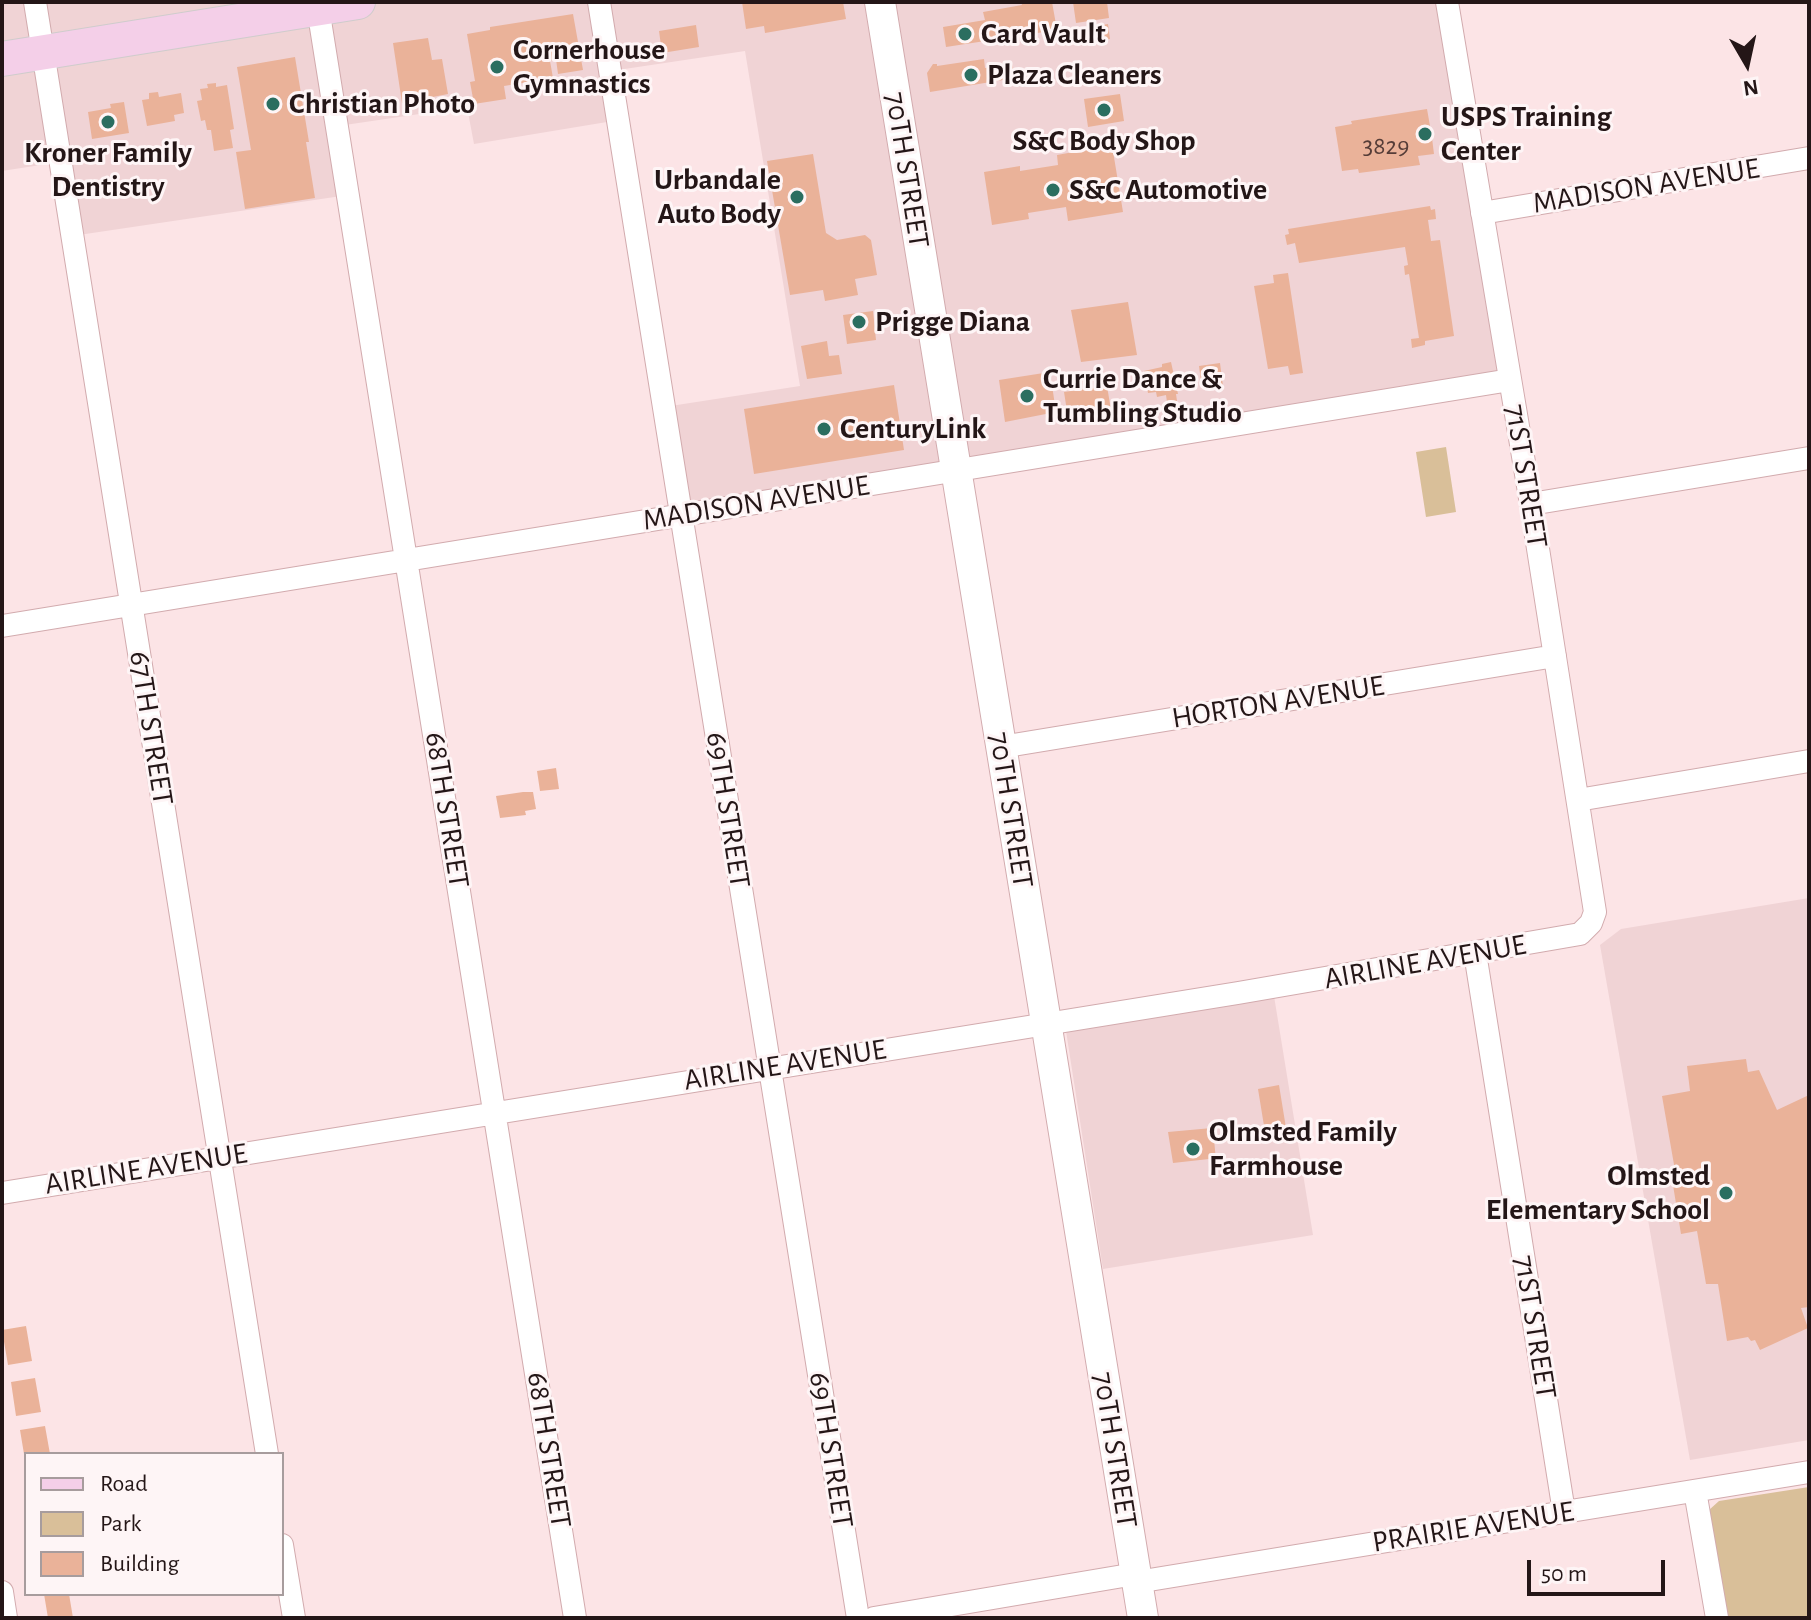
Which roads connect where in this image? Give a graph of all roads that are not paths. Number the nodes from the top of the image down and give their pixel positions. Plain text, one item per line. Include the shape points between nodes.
1 (35, 2) edge
2 (358, 2) edge
3 (599, 2) edge
4 (880, 2) edge
5 (1447, 2) edge
6 (318, 5) edge
7 (43, 53) junction
8 (2, 59) edge
9 (1809, 158) edge
10 (1482, 213) junction
11 (1510, 380) junction
12 (1809, 458) edge
13 (956, 470) junction
14 (1531, 504) junction
15 (681, 515) junction
16 (407, 560) junction
17 (131, 604) junction
18 (2, 626) edge
19 (1555, 656) junction
20 (1001, 747) junction
21 (1809, 761) edge
22 (1578, 800) junction
23 (1568, 938) joint
24 (1475, 953) junction
25 (1046, 1023) junction
26 (769, 1068) junction
27 (495, 1112) junction
28 (220, 1157) junction
29 (2, 1193) edge
30 (267, 1452) edge
31 (1809, 1472) edge
32 (1695, 1491) junction
33 (1564, 1512) junction
34 (284, 1557) edge
35 (1136, 1578) junction
36 (2, 1592) edge
37 (6, 1618) edge
38 (294, 1618) edge
39 (575, 1618) edge
40 (858, 1618) edge
41 (874, 1618) edge
42 (1143, 1618) edge
43 (1717, 1618) edge

1 - 7 street, 67TH STREET
2 - 6 main road
3 - 15 street, 69TH STREET
4 - 13 main road, 70TH STREET
5 - 10 street, 71ST STREET
6 - 7 main road
6 - 16 street, 68TH STREET
7 - 8 main road
7 - 17 street, 67TH STREET
9 - 10 street, MADISON AVENUE
10 - 11 street, 71ST STREET
11 - 13 street, MADISON AVENUE
11 - 14 street, 71ST STREET
12 - 14 street
13 - 15 street, MADISON AVENUE
13 - 20 main road, 70TH STREET
14 - 19 street, 71ST STREET
15 - 16 street, MADISON AVENUE
15 - 26 street, 69TH STREET
16 - 17 street, MADISON AVENUE
16 - 27 street, 68TH STREET
17 - 18 street, MADISON AVENUE
17 - 28 street, 67TH STREET
19 - 20 street, HORTON AVENUE
19 - 22 street, 71ST STREET
20 - 25 main road, 70TH STREET
21 - 22 street
22 - 23 street, 71ST STREET via 1595,912 1580,934
23 - 24 street, AIRLINE AVENUE
24 - 25 street, AIRLINE AVENUE
24 - 33 street, 71ST STREET
25 - 26 street, AIRLINE AVENUE
25 - 35 main road, 70TH STREET
26 - 27 street, AIRLINE AVENUE
26 - 40 street, 69TH STREET
27 - 28 street, AIRLINE AVENUE
27 - 39 street, 68TH STREET
28 - 29 street, AIRLINE AVENUE
28 - 30 street, 67TH STREET
31 - 32 street, PRAIRIE AVENUE
32 - 33 street, PRAIRIE AVENUE
32 - 43 street
33 - 35 street, PRAIRIE AVENUE
34 - 38 street
35 - 41 street, PRAIRIE AVENUE
35 - 42 main road, 70TH STREET
36 - 37 street

